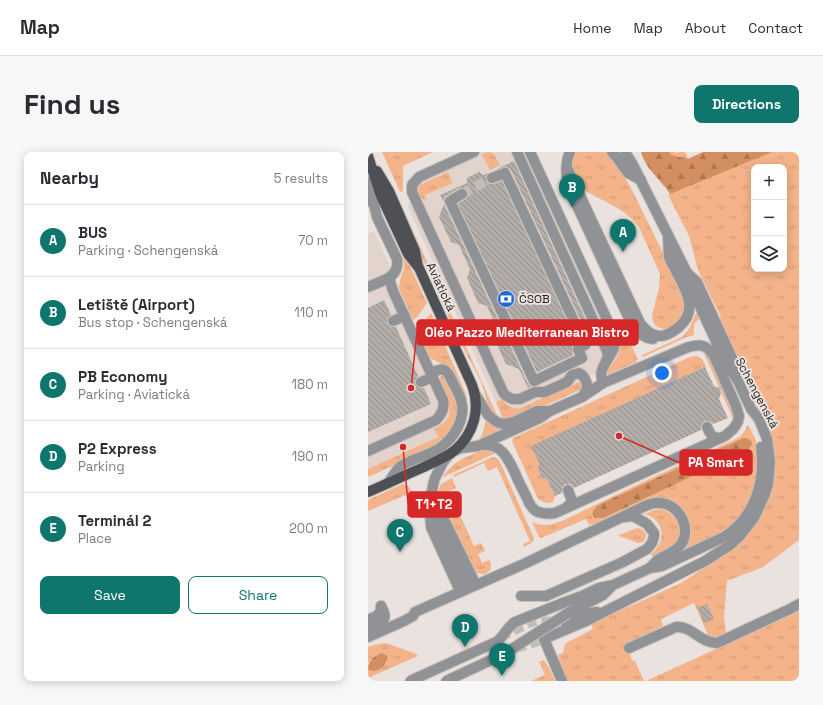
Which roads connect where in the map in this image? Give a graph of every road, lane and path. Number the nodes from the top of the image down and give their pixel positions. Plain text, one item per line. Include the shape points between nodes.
1 (474, 152) edge
2 (517, 152) edge
3 (530, 152) edge
4 (570, 152) edge
5 (612, 152) edge
6 (624, 152) edge
7 (631, 152) edge
8 (368, 155) edge
9 (492, 178) tunnel mouth
10 (641, 180) junction
11 (368, 182) edge
12 (462, 194) tunnel mouth
13 (372, 211) edge
14 (668, 234) junction
15 (561, 250) junction
16 (545, 258) junction
17 (389, 278) junction
18 (368, 287) edge
19 (405, 316) junction
20 (394, 321) dead end
21 (606, 363) junction
22 (432, 375) junction
23 (421, 382) dead end
24 (603, 383) junction
25 (474, 392) junction
26 (582, 397) junction
27 (751, 409) junction
28 (550, 411) junction
29 (708, 427) dead end
30 (720, 438) junction
31 (482, 445) junction
32 (368, 451) edge
33 (454, 451) junction
34 (388, 483) junction
35 (568, 490) dead end
36 (369, 491) edge
37 (431, 492) junction
38 (567, 507) junction
39 (623, 517) junction
40 (650, 568) junction
41 (613, 585) junction
42 (468, 588) junction
43 (521, 596) dead end
44 (799, 604) edge
45 (603, 612) junction
46 (368, 620) edge
47 (565, 622) tunnel mouth
48 (368, 628) edge
49 (368, 636) edge
50 (629, 648) dead end
51 (481, 649) junction
52 (487, 662) junction
53 (410, 681) edge
54 (446, 681) edge
55 (562, 681) edge

1 - 26 street via 419,177 412,185 412,192 503,392 515,400 520,399 535,392 545,392 567,382 572,375 581,374 588,384
2 - 15 street
3 - 21 street via 615,338 614,350
4 - 14 street via 567,168 640,323 644,329 658,336 672,332 682,325 690,308 689,298 669,257
5 - 10 street via 628,173
6 - 10 street, Schengenská
7 - 10 street via 639,168
8 - 25 main road, Aviatická via 381,196 408,254 419,268
9 - 16 street via 505,172
10 - 14 street, Schengenská
11 - 13 street via 372,196
12 - 16 street via 450,201 534,381 582,358 578,349 585,345
13 - 17 street via 397,260 396,271
14 - 27 street, Schengenská via 715,341
15 - 16 street
15 - 21 street via 607,351
17 - 18 street
17 - 19 street
19 - 20 street
19 - 22 street
21 - 24 street via 601,370
22 - 23 street
22 - 32 street via 444,404 440,416
22 - 34 street via 439,369 448,374 462,406 458,427 450,439 437,450 400,467
24 - 26 street
24 - 30 street via 686,348 698,345 705,347 711,350 738,412 736,425
25 - 28 street via 488,415 499,423 510,423 537,411
25 - 33 main road, Aviatická via 476,405 473,423 467,436
26 - 28 street
27 - 40 street via 760,441 762,460 759,489 751,508 738,527 724,537 662,566
27 - 45 street, Schengenská via 759,419 767,439 770,462 765,494 747,528 730,545 705,561
28 - 31 street
29 - 30 street via 712,436
30 - 38 street
31 - 33 street
31 - 38 street via 494,446 505,455 536,511 550,514
33 - 34 main road, Aviatická
33 - 37 street via 440,467
34 - 36 main road, Aviatická
35 - 38 street via 572,501
37 - 42 street
37 - 42 street via 430,506
39 - 40 street via 651,504 661,503 676,510 682,518 685,531 682,542 673,553 658,560
39 - 42 street
39 - 43 street via 637,518 654,532 652,543 647,549 546,596
40 - 41 street
41 - 51 street, bridge via 599,588 515,622 498,641
41 - 52 street, bridge via 603,595
42 - 49 street via 415,612 404,621
44 - 50 street via 716,643 704,641 682,626
45 - 47 street via 583,614
45 - 55 street, Schengenská via 544,639
46 - 48 street via 380,614 381,606 385,615 384,620
51 - 52 street
51 - 53 street, bridge
52 - 54 street, bridge

